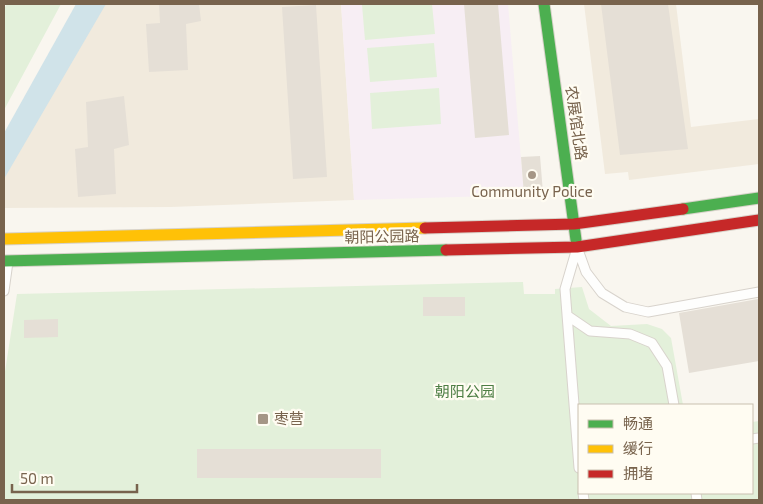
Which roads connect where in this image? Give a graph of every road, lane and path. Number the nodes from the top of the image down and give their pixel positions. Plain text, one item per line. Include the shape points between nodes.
1 (544, 4) edge
2 (759, 198) edge
3 (759, 220) edge
4 (574, 224) junction
5 (5, 239) edge
6 (577, 247) junction
7 (6, 261) edge
8 (4, 291) edge
9 (759, 292) edge
10 (568, 316) junction
11 (674, 404) edge
12 (578, 454) edge

1 - 4 main road, 农展馆北路
2 - 4 main road, 朝阳公园路
3 - 6 main road, 朝阳公园路
4 - 5 main road, 朝阳公园路
4 - 6 main road, 农展馆北路
6 - 7 main road, 朝阳公园路
6 - 9 lane via 584,266 602,293 625,307 648,312
6 - 10 lane via 566,289
7 - 8 lane
10 - 11 lane via 590,331 630,334 652,343 667,366
10 - 12 lane

